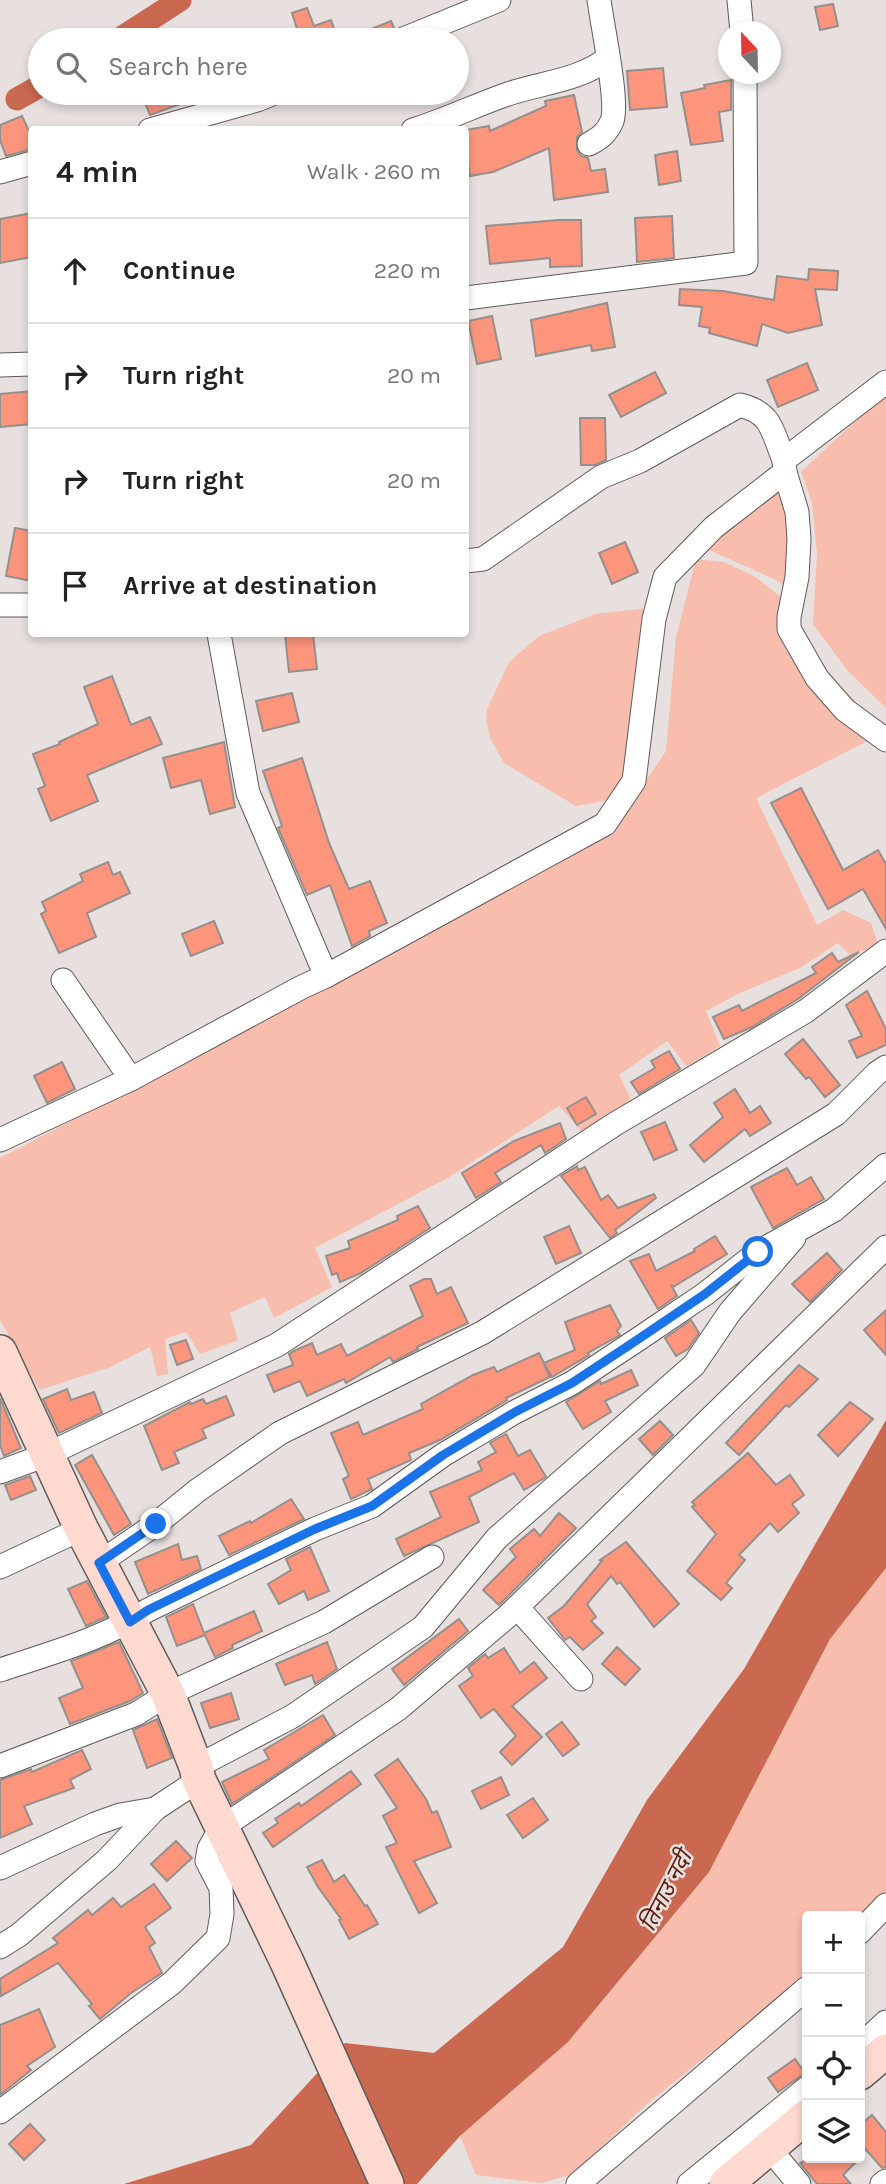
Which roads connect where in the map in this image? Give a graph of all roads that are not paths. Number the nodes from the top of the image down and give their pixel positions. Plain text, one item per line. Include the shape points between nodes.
1 (499, 0) edge
2 (599, 0) edge
3 (739, 0) edge
4 (741, 21) edge
5 (430, 28) edge
6 (607, 59) junction
7 (744, 84) edge
8 (239, 105) edge
9 (164, 126) edge
10 (423, 126) edge
11 (589, 144) dead end
12 (28, 164) edge
13 (0, 172) edge
14 (469, 298) edge
15 (28, 364) edge
16 (0, 365) edge
17 (886, 382) edge
18 (784, 466) junction
19 (469, 560) edge
20 (28, 605) edge
21 (0, 606) edge
22 (220, 637) edge
23 (886, 740) edge
24 (886, 951) edge
25 (326, 976) junction
26 (63, 980) dead end
27 (886, 1067) edge
28 (131, 1079) junction
29 (3, 1131) edge
30 (886, 1165) edge
31 (806, 1225) junction
32 (886, 1247) edge
33 (2, 1362) edge
34 (46, 1455) junction
35 (0, 1472) edge
36 (80, 1528) junction
37 (432, 1557) dead end
38 (99, 1563) junction
39 (0, 1567) edge
40 (517, 1607) junction
41 (130, 1622) junction
42 (0, 1670) edge
43 (581, 1679) dead end
44 (168, 1694) junction
45 (0, 1766) edge
46 (197, 1774) junction
47 (155, 1809) junction
48 (221, 1828) junction
49 (0, 1868) edge
50 (886, 1905) edge
51 (865, 1928) edge
52 (0, 1947) edge
53 (802, 1992) edge
54 (886, 2022) edge
55 (865, 2041) edge
56 (886, 2051) edge
57 (865, 2069) edge
58 (802, 2092) edge
59 (0, 2112) edge
60 (802, 2120) edge
61 (769, 2148) junction
62 (387, 2184) edge
63 (578, 2184) edge
64 (689, 2184) edge
65 (726, 2184) edge
66 (799, 2184) edge

1 - 5 street
2 - 6 street
3 - 4 street
6 - 10 street via 568,78 507,94
6 - 11 street via 613,118 604,135
7 - 14 street via 746,263
8 - 9 street
12 - 13 street
15 - 16 street
17 - 18 street
18 - 19 street via 765,416 740,405 640,461 601,477 483,558
18 - 23 street via 799,539 789,629 817,678 845,710
18 - 25 street via 665,577 654,619 634,781 605,824
20 - 21 street
22 - 25 street via 248,793
24 - 34 street via 806,1011 615,1124 277,1345
25 - 28 street
26 - 28 street
27 - 38 street via 836,1114 482,1333 280,1433
28 - 29 street
30 - 31 street via 834,1210
31 - 41 street via 758,1252 705,1294 583,1376 443,1455 372,1506 281,1545
31 - 46 street via 730,1312 694,1365 497,1538 423,1627 293,1716
32 - 40 street
33 - 34 street
34 - 35 street
34 - 36 street
36 - 38 street
36 - 39 street
37 - 44 street via 324,1622
38 - 41 street
40 - 43 street
40 - 48 street via 398,1709
41 - 42 street
41 - 44 street
44 - 45 street via 136,1714
44 - 46 street
46 - 47 street
46 - 48 street
47 - 49 street via 95,1824
47 - 52 street via 107,1860
48 - 59 street via 207,1861 220,1888 218,1938 172,1983
48 - 62 street
50 - 51 street
53 - 63 street
54 - 55 street
56 - 57 street
58 - 64 street
60 - 61 street
61 - 65 street
61 - 66 street

